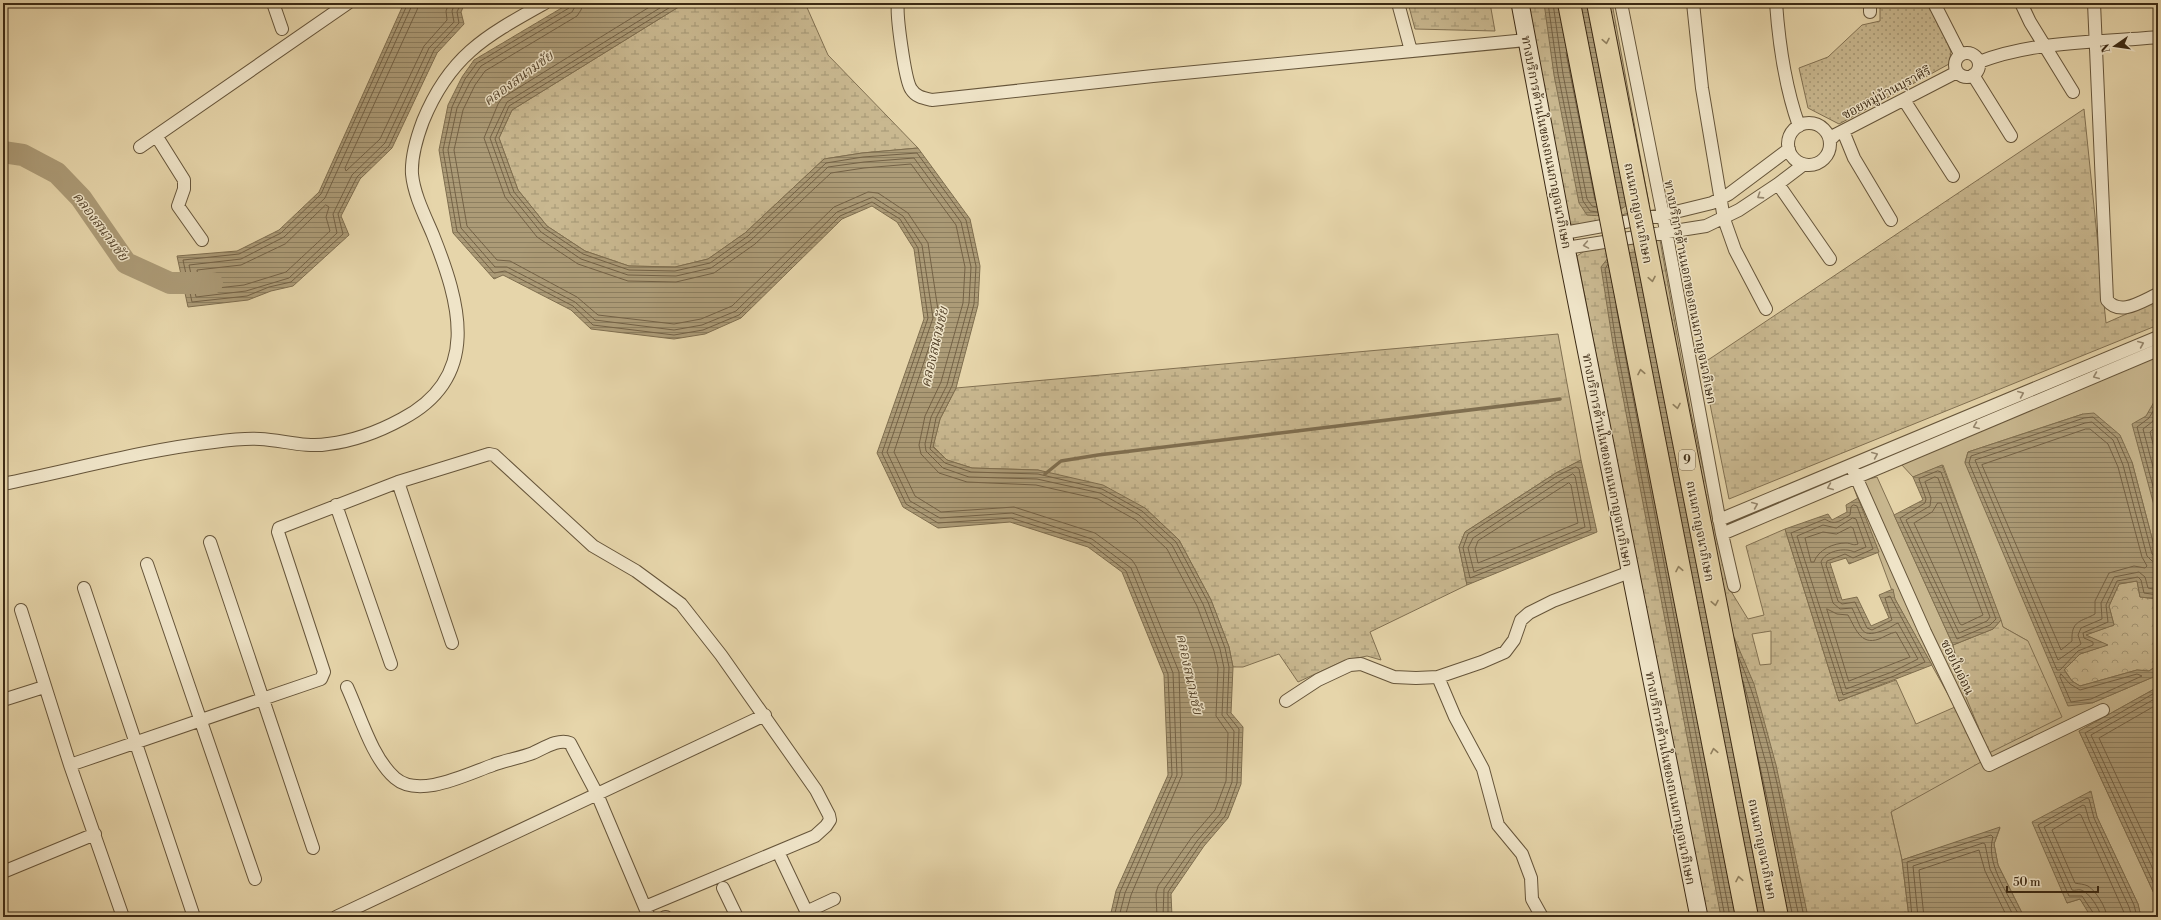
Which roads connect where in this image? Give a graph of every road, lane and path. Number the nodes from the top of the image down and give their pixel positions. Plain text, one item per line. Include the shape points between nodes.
1 (273, 3) edge
2 (348, 3) edge
3 (545, 3) edge
4 (898, 3) edge
5 (1398, 3) edge
6 (1520, 3) edge
7 (1569, 3) edge
8 (1598, 3) edge
9 (1621, 3) edge
10 (1693, 3) edge
11 (1776, 3) edge
12 (1934, 3) edge
13 (2021, 3) edge
14 (2094, 3) edge
15 (282, 29) dead end
16 (2158, 37) edge
17 (1527, 40) junction
18 (2095, 42) junction
19 (2044, 46) junction
20 (1411, 51) junction
21 (1960, 54) junction
22 (1978, 62) junction
23 (1957, 72) junction
24 (1973, 75) junction
25 (2073, 92) dead end
26 (1904, 100) junction
27 (1799, 126) junction
28 (1843, 131) junction
29 (2011, 136) dead end
30 (157, 137) junction
31 (1830, 140) junction
32 (140, 147) dead end
33 (1788, 148) junction
34 (1803, 165) junction
35 (1953, 176) dead end
36 (1778, 184) junction
37 (1722, 199) junction
38 (1663, 215) junction
39 (1724, 219) junction
40 (1891, 220) dead end
41 (1666, 231) junction
42 (202, 240) dead end
43 (1565, 240) junction
44 (1830, 259) dead end
45 (2158, 294) edge
46 (1766, 308) dead end
47 (2158, 337) edge
48 (2158, 350) edge
49 (1999, 403) junction
50 (2005, 414) junction
51 (1853, 470) junction
52 (398, 482) junction
53 (3, 484) edge
54 (336, 505) junction
55 (1719, 520) junction
56 (1722, 534) junction
57 (210, 542) dead end
58 (147, 564) dead end
59 (1630, 572) junction
60 (1734, 586) dead end
61 (84, 588) dead end
62 (21, 610) dead end
63 (452, 643) dead end
64 (391, 664) dead end
65 (1438, 677) junction
66 (44, 687) junction
67 (347, 687) dead end
68 (3, 700) edge
69 (263, 700) junction
70 (1286, 701) dead end
71 (2102, 710) dead end
72 (765, 715) junction
73 (201, 721) junction
74 (135, 743) junction
75 (70, 765) junction
76 (597, 794) junction
77 (95, 834) junction
78 (314, 848) dead end
79 (781, 858) dead end
80 (3, 872) edge
81 (256, 879) dead end
82 (723, 888) dead end
83 (834, 899) dead end
84 (647, 912) edge
85 (807, 915) edge
86 (123, 917) edge
87 (194, 917) edge
88 (336, 917) edge
89 (737, 917) edge
90 (1542, 917) edge
91 (1699, 917) edge
92 (1747, 917) edge
93 (1777, 917) edge

1 - 15 street
2 - 30 street
3 - 53 street via 490,34 469,51 446,76 427,110 418,135 412,173 415,188 447,272 458,324 456,358 446,380 428,402 402,419 357,437 327,445 259,438 216,442 168,449
4 - 20 street via 897,21 910,88 918,97 932,100
5 - 20 street
6 - 17 main road, ทางบริการด้านในของถนนกาญจนาภิเษก
92 -> 7 highway, 9, bridge
8 -> 93 highway, ถนนกาญจนาภิเษก / 9, bridge
9 - 38 street, ทางบริการด้านนอกของถนนกาญจนาภิเษก
10 - 37 street via 1702,88
11 - 27 street via 1779,36
12 - 21 street
13 - 19 street
14 - 18 street
16 - 18 street
17 - 20 street
17 - 43 main road, ทางบริการด้านในของถนนกาญจนาภิเษก
18 - 19 street
18 - 45 street via 2108,300 2111,305 2126,308
19 - 22 street
19 - 25 street
21 - 22 street via 1969,53
21 - 23 street via 1955,62
22 - 24 street via 1977,71
23 - 24 street via 1964,77
23 - 26 street, ซอยหมู่บ้านบุราศิริ
24 - 29 street
26 - 28 street, ซอยหมู่บ้านบุราศิริ
26 - 35 street
27 - 31 street via 1809,122 1816,124 1828,133
27 - 33 street via 1790,134
28 - 31 street, ซอยหมู่บ้านบุราศิริ
28 - 40 street via 1854,158
30 - 32 street
30 - 42 street via 184,180 184,189 178,206
31 - 34 street via 1828,154 1824,160 1818,164
33 - 34 street via 1791,156
33 - 37 street
34 - 36 street
36 -> 39 street
36 - 44 street
37 - 38 street
37 - 39 street
38 - 41 street, ทางบริการด้านนอกของถนนกาญจนาภิเษก
38 - 43 street
39 - 41 street via 1706,226
39 - 46 street via 1735,250
41 -> 43 street
41 - 55 street, ทางบริการด้านนอกของถนนกาญจนาภิเษก
43 - 59 main road, ทางบริการด้านในของถนนกาญจนาภิเษก
49 -> 47 street
48 -> 50 street
49 - 50 street
51 -> 49 street
50 -> 51 street
55 -> 51 street
51 -> 56 street
51 - 71 street, ซอยใบอ่อน via 1922,625 1989,765
52 - 54 street
52 - 63 street
52 - 72 street via 488,454 494,455 593,546 636,571 681,604
54 - 64 street
54 - 69 street via 281,526 278,530 324,672 322,678 312,684
55 - 56 street, ทางบริการด้านนอกของถนนกาญจนาภิเษก
56 - 60 street, ทางบริการด้านนอกของถนนกาญจนาภิเษก
57 - 69 street
58 - 73 street
59 - 65 street via 1536,608 1521,620 1514,640 1505,652
59 - 91 main road, ทางบริการด้านในของถนนกาญจนาภิเษก
61 - 74 street
62 - 66 street
65 - 70 street via 1394,677 1361,664 1350,665 1318,680
65 - 90 street via 1455,717 1483,769 1498,825 1522,854 1531,878 1532,900
66 - 68 street
66 - 75 street
67 - 76 street via 373,747 390,773 404,784 432,785 517,759 556,742 566,741 572,744
69 - 73 street
69 - 78 street
72 - 76 street
72 - 84 street via 816,790 830,820 815,836
73 - 74 street
73 - 81 street
74 - 75 street
74 - 87 street
75 - 77 street
76 - 84 street
76 - 88 street
77 - 80 street
77 - 86 street
79 - 85 street
82 - 89 street
83 - 85 street

